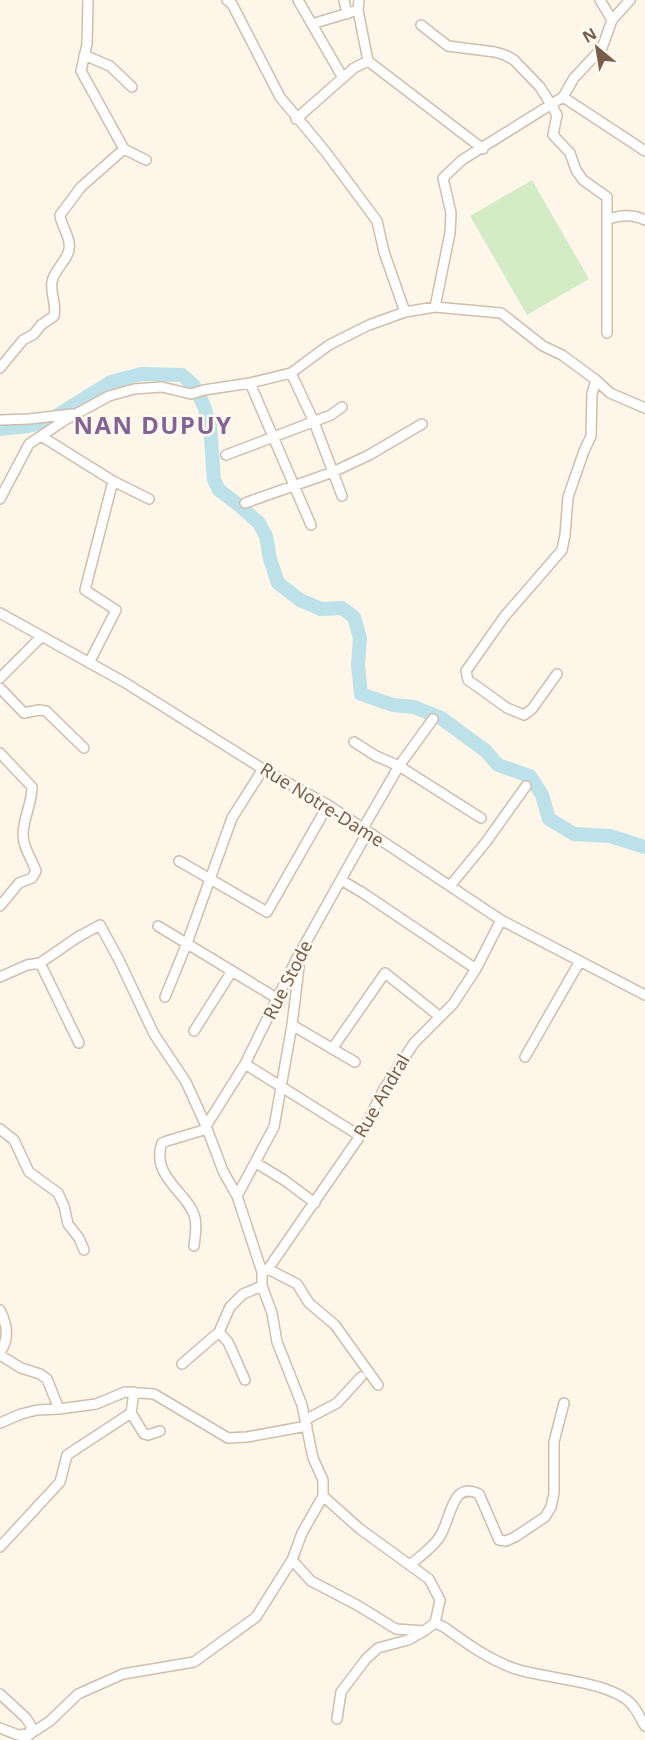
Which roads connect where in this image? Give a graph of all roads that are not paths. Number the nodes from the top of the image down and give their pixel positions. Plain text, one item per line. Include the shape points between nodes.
1 (88, 0) edge
2 (298, 0) edge
3 (344, 0) edge
4 (600, 0) edge
5 (630, 0) edge
6 (232, 1) edge
7 (359, 5) edge
8 (347, 14) junction
9 (612, 20) junction
10 (312, 24) junction
11 (422, 25) dead end
12 (84, 55) junction
13 (368, 61) junction
14 (343, 78) junction
15 (132, 87) dead end
16 (563, 97) junction
17 (552, 106) junction
18 (296, 119) junction
19 (124, 149) junction
20 (483, 149) junction
21 (645, 151) edge
22 (146, 160) dead end
23 (608, 219) junction
24 (645, 220) edge
25 (435, 307) junction
26 (405, 312) junction
27 (607, 333) dead end
28 (0, 368) edge
29 (291, 373) junction
30 (596, 380) junction
31 (250, 383) junction
32 (342, 407) dead end
33 (645, 408) edge
34 (76, 414) junction
35 (0, 420) edge
36 (314, 422) junction
37 (422, 424) dead end
38 (41, 436) junction
39 (273, 437) junction
40 (226, 455) dead end
41 (333, 472) junction
42 (112, 481) junction
43 (294, 487) junction
44 (342, 496) dead end
45 (0, 499) edge
46 (149, 499) dead end
47 (245, 502) dead end
48 (311, 525) dead end
49 (0, 613) edge
50 (41, 637) junction
51 (89, 663) junction
52 (557, 674) dead end
53 (0, 678) edge
54 (0, 688) edge
55 (433, 719) dead end
56 (354, 742) dead end
57 (84, 748) dead end
58 (0, 753) edge
59 (399, 766) junction
60 (263, 769) junction
61 (526, 786) dead end
62 (328, 806) junction
63 (481, 818) dead end
64 (365, 831) junction
65 (179, 861) dead end
66 (210, 879) junction
67 (341, 880) junction
68 (450, 886) junction
69 (0, 906) edge
70 (501, 920) junction
71 (158, 926) dead end
72 (187, 943) junction
73 (296, 960) junction
74 (580, 961) junction
75 (40, 963) junction
76 (476, 969) junction
77 (232, 971) junction
78 (0, 977) edge
79 (645, 994) edge
80 (165, 997) dead end
81 (278, 999) junction
82 (440, 1016) junction
83 (292, 1025) junction
84 (194, 1031) dead end
85 (80, 1043) dead end
86 (332, 1049) junction
87 (525, 1057) dead end
88 (355, 1062) dead end
89 (244, 1064) junction
90 (282, 1088) junction
91 (207, 1127) junction
92 (0, 1129) edge
93 (360, 1136) junction
94 (256, 1163) junction
95 (237, 1196) junction
96 (315, 1203) junction
97 (194, 1246) dead end
98 (84, 1250) dead end
99 (265, 1271) junction
100 (262, 1286) junction
101 (0, 1310) edge
102 (219, 1332) junction
103 (0, 1354) edge
104 (182, 1364) dead end
105 (361, 1377) dead end
106 (245, 1380) dead end
107 (378, 1385) dead end
108 (134, 1392) junction
109 (564, 1403) dead end
110 (59, 1409) junction
111 (131, 1413) junction
112 (0, 1423) edge
113 (306, 1423) junction
114 (160, 1431) dead end
115 (324, 1496) junction
116 (0, 1546) edge
117 (292, 1560) junction
118 (410, 1565) junction
119 (435, 1623) junction
120 (424, 1631) junction
121 (0, 1694) edge
122 (337, 1719) dead end
123 (645, 1726) edge
124 (0, 1728) edge
125 (31, 1736) edge

1 - 12 street
2 - 10 street
3 - 8 street
4 - 9 street
5 - 9 street
6 - 18 street via 280,97
7 - 8 street
7 - 13 street
8 - 10 street
9 - 16 street via 602,48 574,78
10 - 14 street
11 - 17 street via 448,46 506,55 540,87
12 - 15 street via 110,66
12 - 19 street via 81,70
13 - 14 street
13 - 20 street
14 - 18 street
16 - 17 street
16 - 21 street
17 - 20 street
17 - 23 street via 557,115 553,135 570,153 583,180 608,197
18 - 26 street via 377,221
19 - 22 street
19 - 28 street via 81,186 60,215 70,243 54,274 54,316 23,340
20 - 25 street via 462,160 443,178 451,213 450,233
23 - 24 street via 622,215
23 - 27 street
25 - 26 street
25 - 30 street via 501,313
26 - 29 street via 329,345
29 - 31 street
29 - 36 street
30 - 33 street via 610,393
30 - 52 street via 591,436 568,497 562,550 504,617 466,671 468,680 507,708 524,715
31 - 34 street via 191,394 162,387 134,389 109,396
31 - 39 street
32 - 36 street
34 - 35 street
34 - 38 street
36 - 39 street
36 - 41 street
37 - 41 street
38 - 42 street
38 - 45 street via 29,444
39 - 40 street
39 - 43 street
41 - 43 street
41 - 44 street
42 - 46 street
42 - 51 street via 85,590 116,610
43 - 47 street
43 - 48 street
49 - 50 street, Rue Notre-Dame
50 - 51 street, Rue Notre-Dame
50 - 53 street
51 - 60 street, Rue Notre-Dame
54 - 57 street via 24,713 46,711
55 - 59 street, Rue Stode
56 - 59 street
58 - 69 street via 32,787 22,834 36,871 32,878 19,883
59 - 63 street
59 - 64 street, Rue Stode
60 - 62 street, Rue Notre-Dame
60 - 66 street via 232,818
61 - 68 street
62 - 64 street, Rue Notre-Dame
62 - 66 street via 267,912
64 - 67 street, Rue Stode
64 - 68 street, Rue Notre-Dame
65 - 66 street
66 - 72 street
67 - 73 street, Rue Stode
67 - 76 street
68 - 70 street, Rue Notre-Dame
70 - 74 street, Rue Notre-Dame
70 - 76 street, Rue Andral
71 - 72 street
72 - 77 street
72 - 80 street
73 - 81 street, Rue Stode
73 - 83 street via 299,967
74 - 79 street, Rue Notre-Dame
74 - 87 street
75 - 78 street
75 - 85 street
75 - 91 street via 100,925 154,1034 186,1082
76 - 82 street, Rue Andral via 453,1004
77 - 81 street
77 - 84 street
81 - 89 street, Rue Stode
82 - 86 street via 384,974
82 - 93 street, Rue Andral via 414,1043
83 - 86 street
83 - 90 street
86 - 88 street
89 - 90 street
89 - 91 street, Rue Stode
90 - 93 street
90 - 94 street via 274,1127
91 - 95 street
91 - 97 street via 162,1143 160,1149 160,1163 171,1185 195,1215
92 - 98 street via 14,1140 29,1172 58,1193 68,1224
93 - 96 street, Rue Andral
94 - 95 street
94 - 96 street
95 - 99 street
96 - 99 street, Rue Andral
99 - 100 street
99 - 107 street via 297,1284 309,1303 335,1325
100 - 102 street via 243,1294 230,1306
100 - 113 street
101 - 103 street via 7,1338
102 - 104 street
102 - 106 street via 228,1342
103 - 110 street via 47,1379
105 - 113 street via 337,1402
108 - 110 street via 96,1404
108 - 111 street
108 - 113 street via 154,1394 228,1438
109 - 118 street via 554,1442 554,1493 545,1517 506,1542 499,1540 479,1494 472,1490 462,1492 455,1497 439,1539
110 - 112 street via 37,1410
111 - 114 street via 144,1434
111 - 116 street via 67,1455 60,1482
113 - 115 street via 313,1458 324,1480
115 - 117 street via 302,1533
115 - 118 street via 360,1529
117 - 120 street via 311,1581 396,1629
117 - 125 street via 256,1617 194,1662 123,1674 78,1694
118 - 119 street via 435,1587 440,1600
119 - 120 street
119 - 123 street via 515,1669 615,1692 633,1705
120 - 122 street via 378,1648 366,1659 341,1692
121 - 125 street via 26,1718
124 - 125 street

